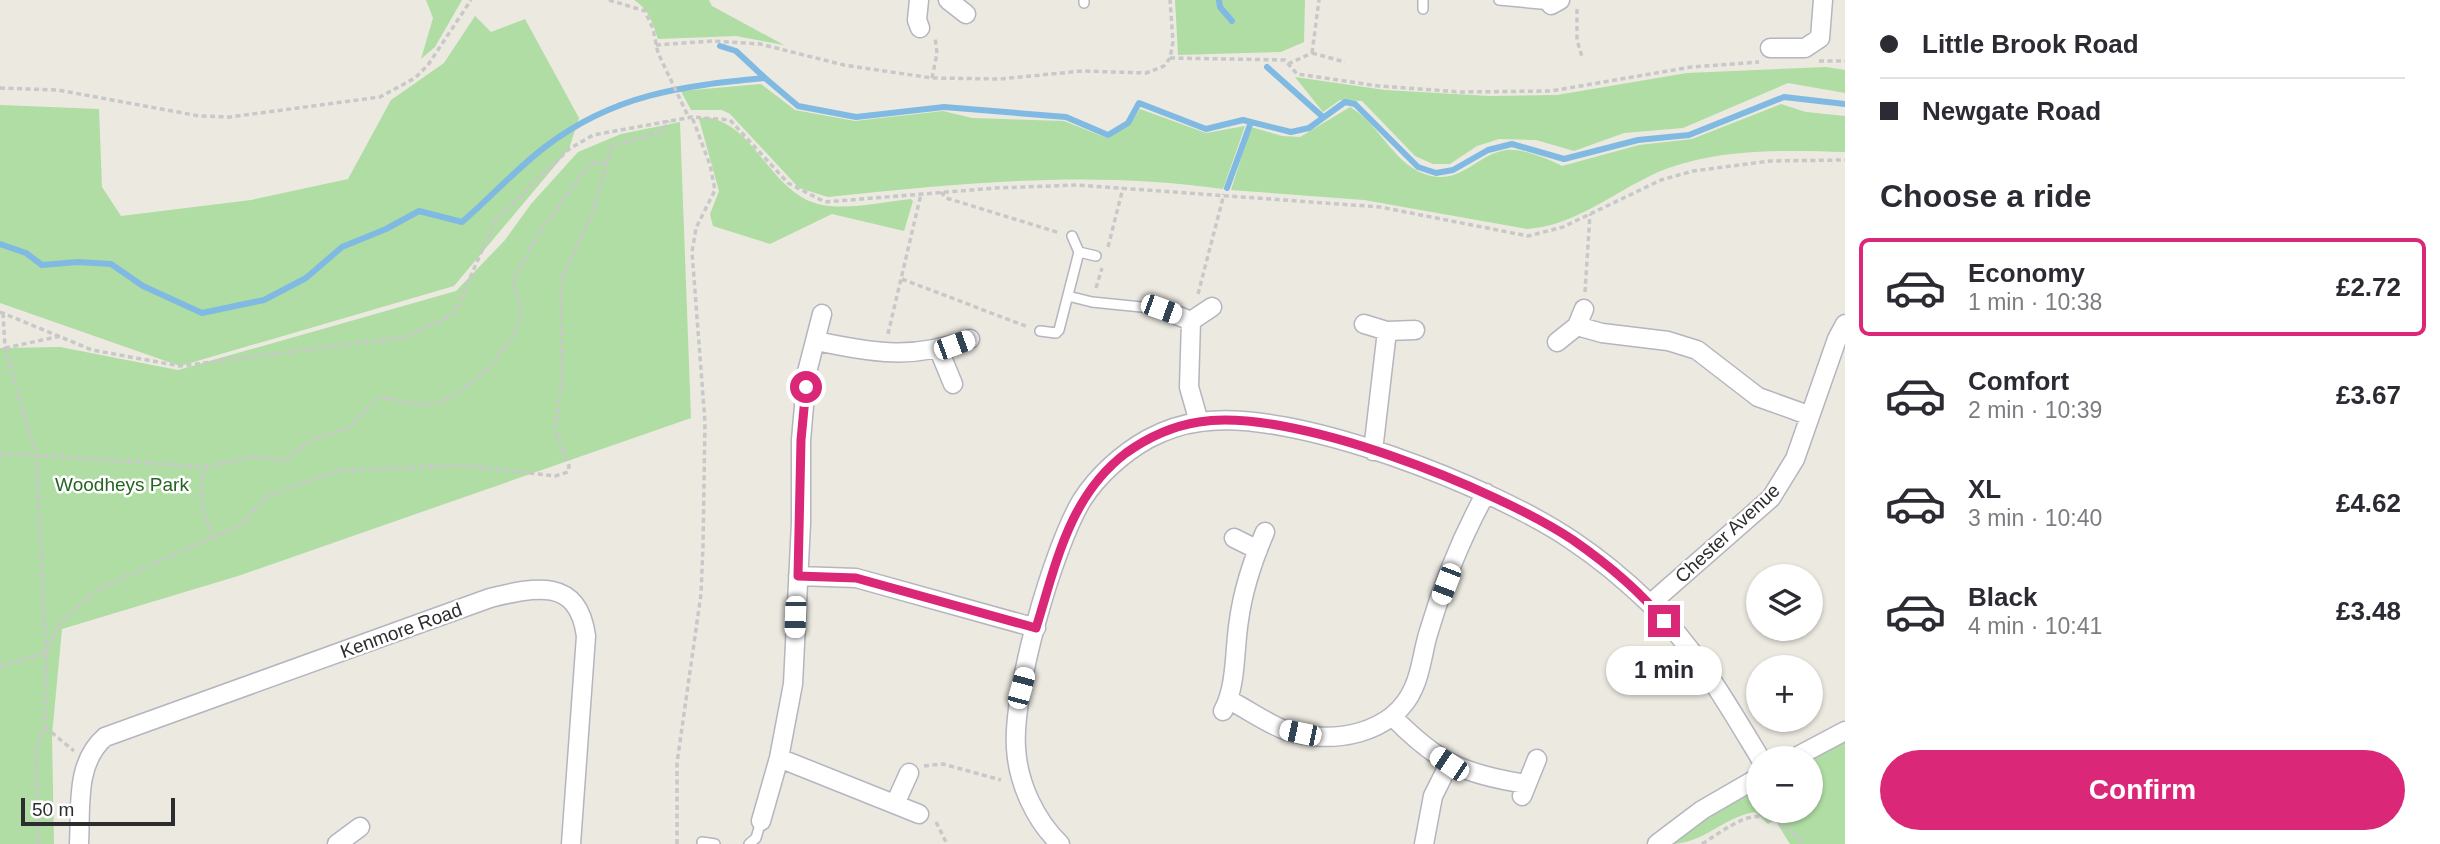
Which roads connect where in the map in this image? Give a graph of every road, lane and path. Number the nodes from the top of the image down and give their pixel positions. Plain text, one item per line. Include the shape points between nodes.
1 (471, 0) edge
2 (609, 0) edge
3 (919, 0) edge
4 (948, 0) edge
5 (1170, 0) edge
6 (1319, 0) edge
7 (1499, 0) edge
8 (1823, 0) edge
9 (1578, 1) edge
10 (629, 2) edge
11 (1556, 3) edge
12 (965, 14) dead end
13 (920, 28) dead end
14 (656, 45) junction
15 (1312, 53) junction
16 (1765, 55) joint
17 (1582, 57) dead end
18 (1170, 58) junction
19 (1810, 61) dead end
20 (1845, 61) edge
21 (1345, 62) dead end
22 (1288, 64) junction
23 (0, 88) edge
24 (691, 117) junction
25 (669, 121) junction
26 (1845, 160) edge
27 (608, 163) junction
28 (941, 192) junction
29 (921, 194) junction
30 (1224, 194) junction
31 (1590, 214) junction
32 (1072, 236) joint
33 (1079, 252) junction
34 (1096, 256) dead end
35 (902, 279) junction
36 (1068, 296) junction
37 (1212, 307) dead end
38 (1161, 309) joint
39 (1584, 309) joint
40 (2, 312) edge
41 (822, 314) dead end
42 (1191, 321) junction
43 (1364, 324) dead end
44 (1845, 324) edge
45 (1577, 326) junction
46 (1415, 330) dead end
47 (1040, 331) joint
48 (1387, 331) junction
49 (62, 336) junction
50 (970, 339) dead end
51 (816, 341) junction
52 (1557, 342) dead end
53 (5, 348) junction
54 (939, 350) junction
55 (883, 352) junction
56 (953, 384) dead end
57 (1808, 415) junction
58 (1199, 422) junction
59 (1373, 451) junction
60 (0, 455) edge
61 (36, 455) junction
62 (205, 467) junction
63 (1486, 493) junction
64 (1265, 532) dead end
65 (1234, 538) dead end
66 (214, 540) junction
67 (1258, 550) junction
68 (798, 576) junction
69 (1650, 604) junction
70 (1036, 628) junction
71 (46, 653) junction
72 (0, 666) edge
73 (1393, 717) junction
74 (45, 726) junction
75 (1845, 730) edge
76 (1753, 746) edge
77 (1816, 746) edge
78 (779, 758) junction
79 (1537, 759) dead end
80 (87, 761) junction
81 (1449, 764) junction
82 (909, 774) joint
83 (1021, 776) junction
84 (1746, 785) edge
85 (895, 804) junction
86 (919, 814) dead end
87 (761, 821) joint
88 (360, 827) dead end
89 (702, 842) dead end
90 (38, 844) edge
91 (79, 844) edge
92 (337, 844) edge
93 (571, 844) edge
94 (677, 844) edge
95 (715, 844) edge
96 (749, 844) edge
97 (1060, 844) edge
98 (1424, 844) edge
99 (1657, 844) edge
100 (1702, 844) edge
101 (1805, 844) edge

1 - 23 path via 428,65 415,78 380,97 220,117 58,90
2 - 10 path
3 - 13 street
4 - 12 street
5 - 18 path
6 - 15 path
7 - 11 lane
8 - 16 street via 1820,38 1805,48
9 - 17 path via 1576,32
10 - 14 path via 645,11
14 - 18 path via 760,44 844,65 973,80 1082,71 1146,73 1164,66
14 - 24 path
15 - 21 path
15 - 22 path
16 - 22 path via 1551,91 1461,92 1379,86 1297,74
18 - 22 path via 1251,58
19 - 20 path
24 - 25 path
24 - 29 path via 730,120 788,183 814,198 844,201
24 - 94 path via 715,190 696,228 692,252 705,422 703,546 677,763
25 - 27 path via 663,131 612,146
25 - 49 path via 593,135 569,149 495,221 454,314 406,337 180,366 92,350
26 - 31 path via 1770,161 1693,170
27 - 62 path via 590,163 536,238 512,283 521,301 518,325 495,360 466,388 430,405 380,397 348,428 316,438 283,461 255,456
27 - 66 path via 593,211 561,280 562,380 555,431 568,472 555,476 461,465 336,471 267,496 241,526
28 - 29 path
28 - 30 path via 1077,185
28 - 32 path via 946,198
29 - 35 path
30 - 31 path via 1380,207 1528,236
30 - 42 path
31 - 39 path
32 - 33 lane
33 - 34 lane
33 - 36 lane
35 - 47 path
35 - 55 path
36 - 38 lane
36 - 47 lane via 1059,330
37 - 42 street
38 - 42 street
39 - 45 street
40 - 49 path
40 - 53 path
41 - 51 street
42 - 58 street via 1189,387
43 - 48 street
44 - 57 street, Chester Avenue
45 - 52 street
45 - 57 street via 1697,350 1758,397
46 - 48 street
48 - 59 street
49 - 53 path
50 - 54 street
51 - 55 street
51 - 68 street via 807,372 801,440
53 - 61 path
54 - 55 street
54 - 56 street
57 - 69 street, Chester Avenue via 1795,459 1771,498
58 - 59 street via 1308,431
58 - 70 street via 1149,439 1127,453 1083,499 1063,540
59 - 63 street
60 - 61 path
61 - 62 path
61 - 71 path
62 - 66 path via 199,490 203,516
63 - 69 street via 1572,540
63 - 73 street via 1470,522 1433,620 1414,688
64 - 67 street
65 - 67 street
66 - 71 path via 100,589 60,621
67 - 73 street via 1239,617 1226,706 1314,736 1346,736 1373,729
68 - 70 street via 856,578
68 - 78 street via 793,684
69 - 76 street via 1707,672
70 - 83 street via 1016,725
71 - 72 path
71 - 74 path
73 - 81 street
74 - 80 path
74 - 90 path via 36,751
75 - 77 street
78 - 85 street
78 - 87 street
79 - 81 street via 1524,790
80 - 91 street via 82,775
80 - 93 street, Kenmore Road via 93,747 127,727 490,598 547,589 577,604 586,636
81 - 98 street via 1433,796
82 - 83 path via 943,764 1002,780
82 - 85 street
83 - 97 street via 1044,829
84 - 99 street
85 - 86 street
87 - 96 lane
88 - 92 street
89 - 95 lane
100 - 101 path via 1738,821 1761,816 1777,819

